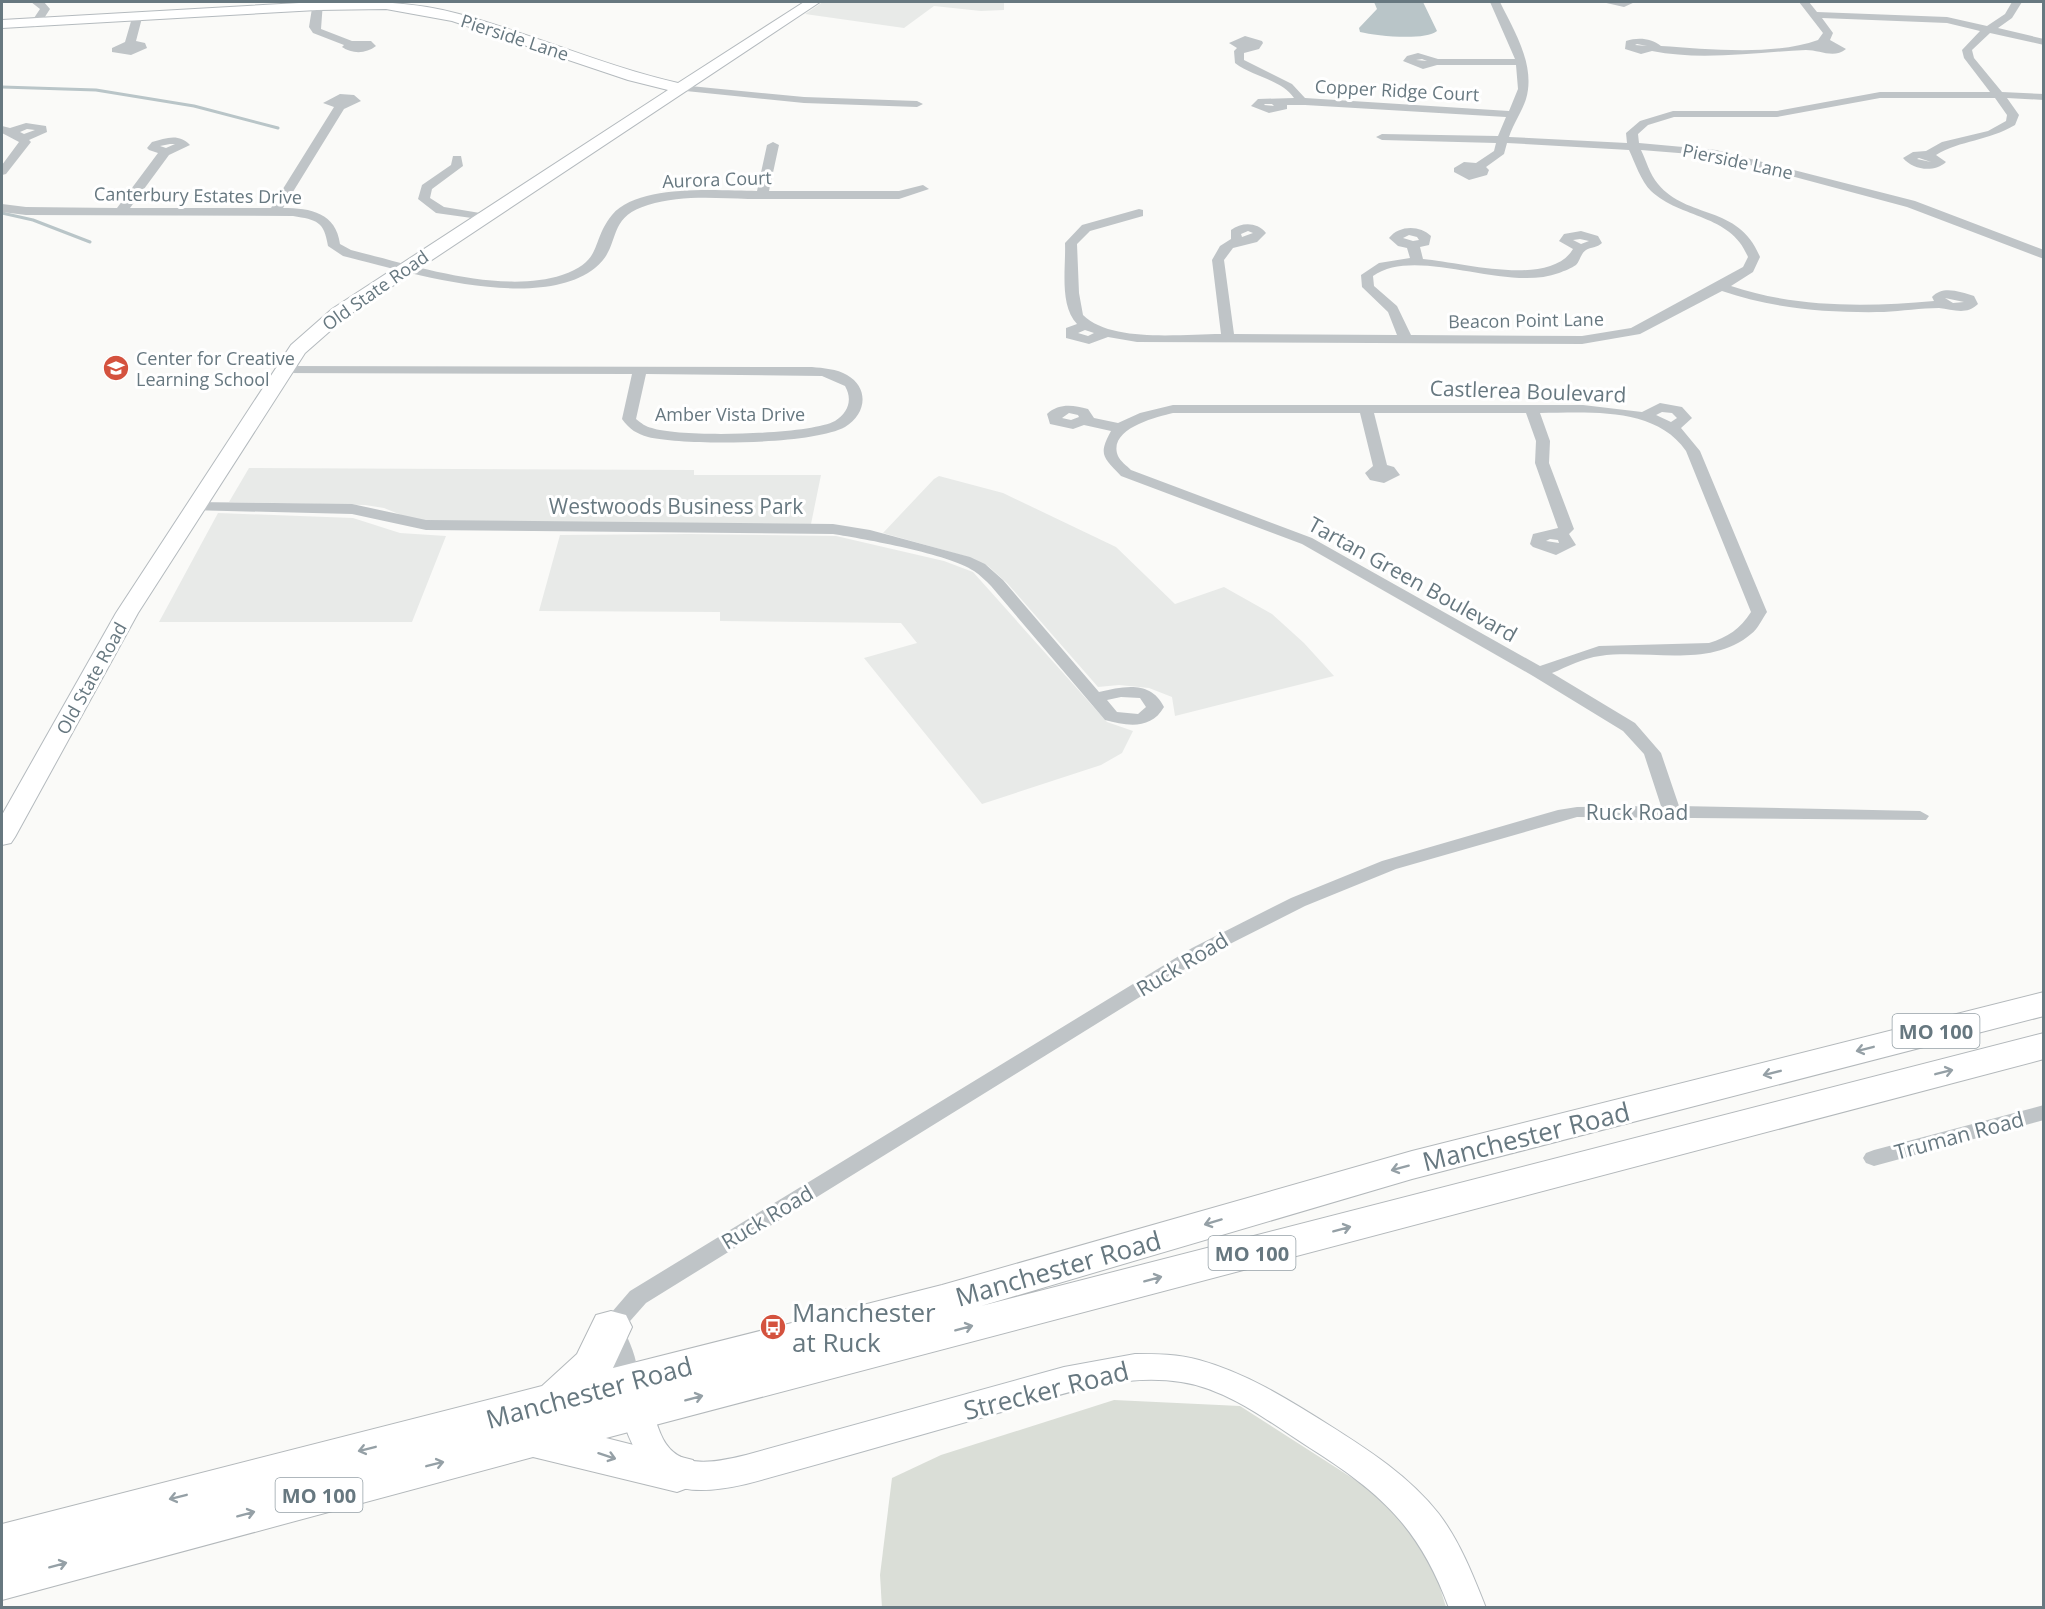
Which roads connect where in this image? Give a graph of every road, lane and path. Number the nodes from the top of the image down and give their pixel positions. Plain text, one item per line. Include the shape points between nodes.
1 (36, 2) edge
2 (813, 2) edge
3 (1495, 2) edge
4 (1607, 2) edge
5 (1630, 2) edge
6 (1804, 2) edge
7 (2017, 2) edge
8 (318, 4) edge
9 (1814, 15) junction
10 (137, 18) junction
11 (2, 24) edge
12 (35, 24) junction
13 (1989, 27) junction
14 (1823, 41) junction
15 (2043, 42) edge
16 (130, 44) dead end
17 (352, 44) dead end
18 (1243, 47) dead end
19 (1809, 47) junction
20 (1654, 49) dead end
21 (1436, 62) dead end
22 (1521, 62) junction
23 (633, 77) junction
24 (680, 88) junction
25 (1999, 94) junction
26 (2043, 97) edge
27 (1301, 100) junction
28 (1279, 102) dead end
29 (917, 104) dead end
30 (654, 105) junction
31 (340, 106) dead end
32 (1513, 115) junction
33 (7, 130) edge
34 (1382, 137) dead end
35 (24, 138) junction
36 (1500, 139) junction
37 (773, 145) dead end
38 (1632, 146) junction
39 (165, 152) dead end
40 (1928, 155) dead end
41 (457, 158) dead end
42 (1478, 167) dead end
43 (2, 172) edge
44 (923, 189) dead end
45 (762, 195) junction
46 (2, 208) edge
47 (121, 211) junction
48 (275, 211) junction
49 (1139, 213) dead end
50 (482, 217) junction
51 (1237, 239) dead end
52 (1413, 245) dead end
53 (1580, 248) dead end
54 (2043, 255) edge
55 (1417, 261) junction
56 (407, 267) junction
57 (1722, 288) junction
58 (1943, 304) dead end
59 (1087, 324) junction
60 (1108, 333) junction
61 (1228, 339) junction
62 (1405, 339) junction
63 (283, 370) junction
64 (640, 370) junction
65 (1366, 408) junction
66 (1532, 409) junction
67 (1085, 421) dead end
68 (1120, 428) junction
69 (1381, 469) dead end
70 (194, 507) junction
71 (1558, 535) dead end
72 (1539, 672) junction
73 (1096, 698) dead end
74 (1672, 811) junction
75 (1920, 816) dead end
76 (2, 837) edge
77 (2043, 1004) edge
78 (2043, 1046) edge
79 (2043, 1112) edge
80 (1874, 1158) dead end
81 (611, 1327) junction
82 (632, 1397) junction
83 (554, 1400) junction
84 (529, 1440) junction
85 (677, 1473) junction
86 (2, 1542) edge
87 (2, 1580) edge
88 (1468, 1608) edge

1 - 12 street via 45,9
2 - 24 street, Old State Road
3 - 22 street
4 - 5 street
6 - 9 street
7 - 13 street via 2010,15
8 - 10 street, Pierside Lane
8 - 17 street via 314,27 318,33
8 - 23 street, Pierside Lane via 386,5 431,11
9 - 13 street via 1920,17
9 - 14 street via 1828,33
10 - 12 street, Pierside Lane
10 - 16 street
11 - 12 street, Pierside Lane
13 - 15 street
13 - 25 street via 1967,50 1969,58
14 - 19 street
14 - 19 street via 1841,49
18 - 27 street via 1236,54 1243,66 1284,81
19 - 20 street
21 - 22 street
22 - 32 street via 1525,82
23 - 24 street, Pierside Lane
23 - 30 street via 650,90
24 - 29 street, Pierside Lane via 804,100
24 - 30 street, Old State Road
25 - 26 street
25 - 38 street via 1893,94 1777,114 1673,114 1639,126 1632,134
25 - 40 street via 2013,116 2007,126 1984,136 1946,144
27 - 28 street, Copper Ridge Court
27 - 32 street, Copper Ridge Court via 1385,107 1450,107
30 - 50 street, Old State Road
31 - 48 street
32 - 36 street
33 - 35 street
33 - 35 street via 42,128 41,132
34 - 36 street, Pierside Lane
35 - 43 street via 24,146
36 - 38 street, Pierside Lane
36 - 42 street via 1500,152
37 - 45 street
38 - 54 street, Pierside Lane via 1701,150 1754,161 1920,207
38 - 57 street, Beacon Point Lane via 1657,190 1725,223 1748,242 1754,257 1749,269
39 - 47 street
41 - 50 street via 457,166 426,188 424,199 440,210
44 - 45 street, Aurora Court via 899,195
45 - 56 street, Aurora Court via 679,195 631,206 611,223 597,259 571,281 507,285
46 - 47 street, Canterbury Estates Drive
47 - 48 street, Canterbury Estates Drive
48 - 56 street, Canterbury Estates Drive via 306,214 323,221 332,229 334,246 339,249
49 - 59 street via 1086,228 1071,243 1075,312
50 - 56 street, Old State Road
51 - 61 street via 1222,252 1217,268
52 - 55 street
53 - 55 street via 1572,262 1538,273 1504,274
55 - 62 street via 1385,265 1366,275 1368,287 1399,315
56 - 63 street, Old State Road via 321,328
57 - 58 street via 1799,305
57 - 62 street, Beacon Point Lane via 1635,331 1605,337
59 - 60 street, Beacon Point Lane
59 - 60 street via 1071,331 1071,335 1089,340
60 - 61 street, Beacon Point Lane via 1137,339
61 - 62 street, Beacon Point Lane
63 - 64 street, Amber Vista Drive
63 - 70 street, Old State Road
64 - 64 street, Amber Vista Drive via 824,372 851,385 856,394 855,406 851,416 841,423 814,432 657,434 635,427 628,416
65 - 66 street, Castlerea Boulevard
65 - 68 street, Castlerea Boulevard via 1173,409
65 - 69 street
66 - 71 street via 1543,441 1542,463 1566,529
66 - 72 street, Castlerea Boulevard via 1619,411 1643,417 1686,438 1759,612 1754,624 1727,644 1679,650 1599,651
67 - 68 street
68 - 72 street, Tartan Green Boulevard via 1110,446 1111,457 1126,473 1306,541
70 - 73 street, Westwoods Business Park via 352,509 426,525 853,531 980,567
70 - 76 street, Old State Road via 127,613
72 - 74 street, Tartan Green Boulevard via 1629,727 1644,742 1652,753
74 - 75 street, Ruck Road
74 - 81 street, Ruck Road via 1558,815 1389,865 1288,907 1199,952 663,1280 638,1297
77 -> 82 highway, Manchester Road / MO 100 via 1402,1168
82 -> 78 highway, Manchester Road / MO 100
79 - 80 street, Truman Road
81 - 82 street via 619,1343
81 - 83 highway via 592,1365
82 - 83 highway, Manchester Road / MO 100
82 - 84 highway, Manchester Road / MO 100
82 - 85 street via 656,1459
83 -> 86 highway, Manchester Road / MO 100
84 -> 85 highway via 575,1446 644,1468
87 -> 84 highway, Manchester Road / MO 100
85 - 88 street, Strecker Road via 712,1475 739,1471 1116,1370 1183,1369 1251,1397 1383,1477 1425,1521 1449,1560

